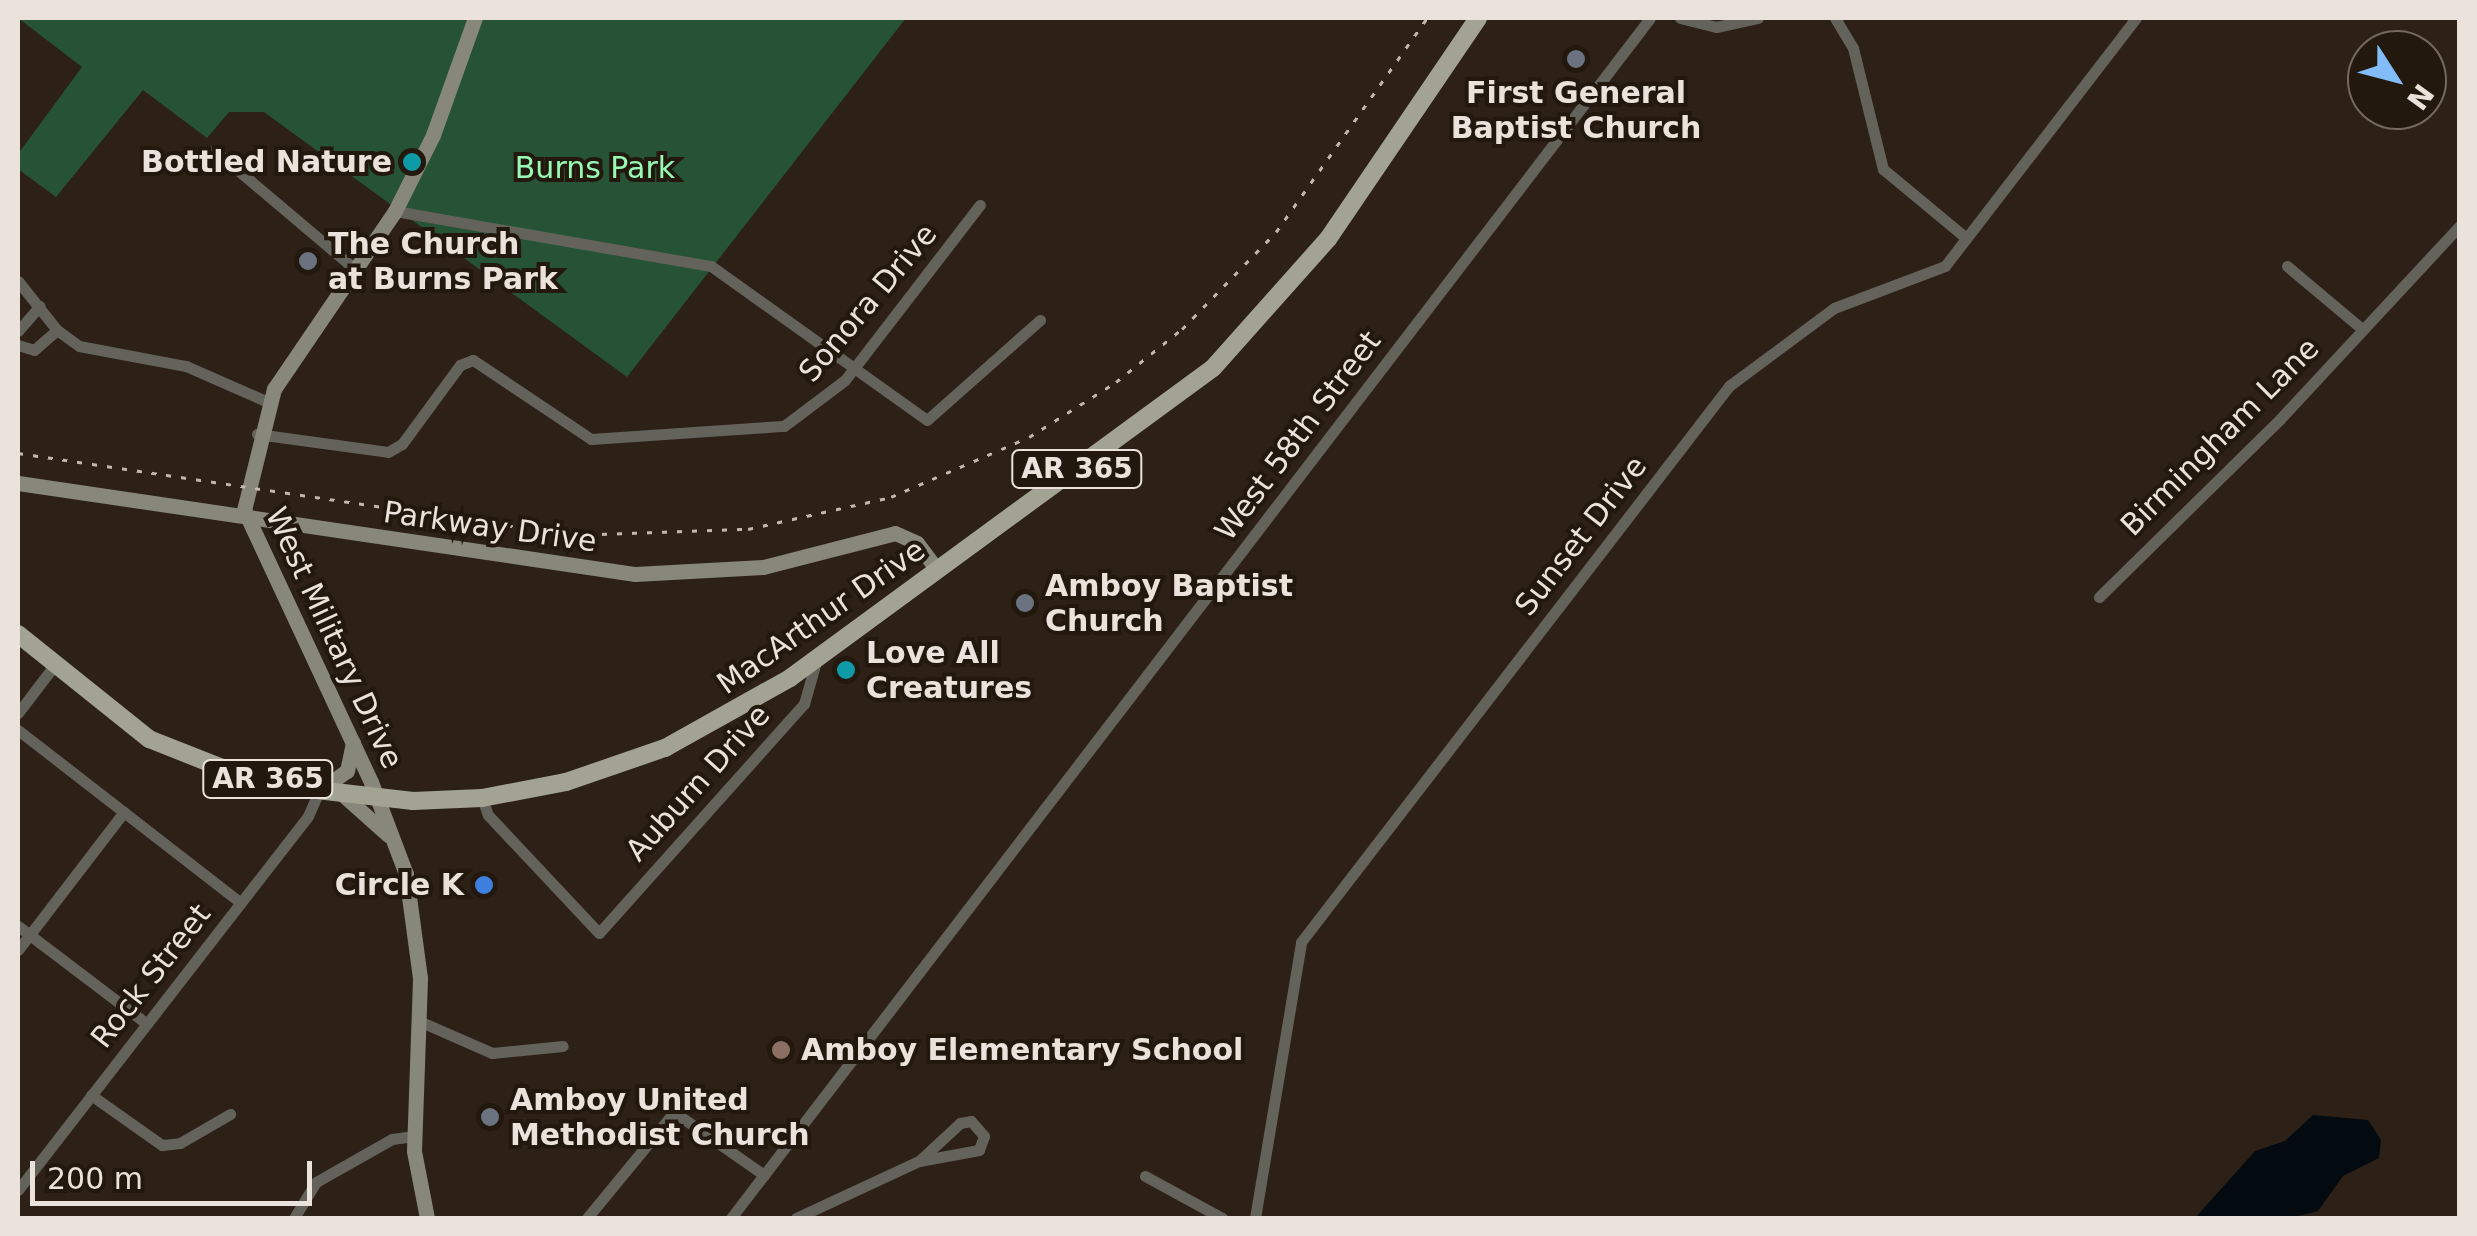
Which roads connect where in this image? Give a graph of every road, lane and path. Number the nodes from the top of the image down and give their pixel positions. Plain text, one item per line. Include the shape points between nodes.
1 (475, 18) edge
2 (1478, 18) edge
3 (1650, 18) edge
4 (1680, 18) edge
5 (1758, 18) edge
6 (1834, 18) edge
7 (2136, 18) edge
8 (214, 150) dead end
9 (980, 206) dead end
10 (395, 211) junction
11 (2460, 225) edge
12 (1966, 238) junction
13 (2287, 266) dead end
14 (356, 270) junction
15 (18, 281) edge
16 (40, 306) junction
17 (1040, 320) dead end
18 (2362, 328) junction
19 (18, 330) edge
20 (57, 330) junction
21 (18, 345) edge
22 (854, 368) junction
23 (268, 402) junction
24 (258, 434) junction
25 (18, 483) edge
26 (244, 517) junction
27 (274, 521) junction
28 (258, 550) junction
29 (937, 570) junction
30 (2099, 597) dead end
31 (18, 634) edge
32 (817, 658) junction
33 (53, 667) junction
34 (18, 712) edge
35 (18, 730) edge
36 (353, 744) junction
37 (319, 791) junction
38 (342, 794) junction
39 (482, 798) junction
40 (378, 799) junction
41 (124, 812) junction
42 (393, 840) junction
43 (240, 902) junction
44 (18, 926) edge
45 (29, 936) junction
46 (18, 950) edge
47 (419, 1021) junction
48 (146, 1023) junction
49 (563, 1046) dead end
50 (91, 1095) junction
51 (230, 1114) dead end
52 (414, 1136) junction
53 (919, 1160) junction
54 (764, 1175) junction
55 (1145, 1176) dead end
56 (18, 1190) edge
57 (294, 1218) edge
58 (427, 1218) edge
59 (588, 1218) edge
60 (731, 1218) edge
61 (796, 1218) edge
62 (1222, 1218) edge
63 (1254, 1218) edge

1 - 10 street, West Military Drive via 433,135
2 - 29 main road, MacArthur Drive / AR 365 via 1328,238 1243,342
3 - 54 street, West 58th Street
4 - 5 street via 1716,26
6 - 12 street via 1853,48 1883,169
7 - 12 street, Sunset Drive
8 - 14 street
9 - 22 street, Sonora Drive
10 - 14 street, West Military Drive
10 - 22 street via 711,266
11 - 18 street, Birmingham Lane
12 - 63 street, Sunset Drive via 1936,272 1834,308 1729,386 1301,942
13 - 18 street
14 - 23 street, West Military Drive
15 - 16 street
16 - 19 street
16 - 20 street
17 - 22 street via 927,420
18 - 30 street, Birmingham Lane
20 - 21 street via 34,350
20 - 23 street via 85,349 186,366
22 - 24 street, Sonora Drive via 795,421 760,430 591,439 473,360 460,365 402,444 388,452
23 - 24 street, West Military Drive
24 - 26 street, West Military Drive
25 - 26 street, Parkway Drive
26 - 27 street, Parkway Drive
26 - 28 street, West Military Drive
27 - 28 street
27 - 29 street, Parkway Drive via 584,569 679,576 763,568 895,532 917,543
28 - 36 street, West Military Drive
29 - 32 main road, MacArthur Drive / AR 365
31 - 33 main road, MacArthur Drive / AR 365
32 - 39 main road, MacArthur Drive / AR 365 via 729,716 665,748 566,782
32 - 39 street, Auburn Drive via 804,704 599,933 491,818
33 - 34 street
33 - 37 main road, MacArthur Drive / AR 365 via 149,739 225,768
35 - 41 street
36 - 37 street via 346,771
36 - 40 street, West Military Drive
37 - 38 main road, MacArthur Drive / AR 365
37 - 43 street, Rock Street via 308,816
38 - 40 main road, MacArthur Drive / AR 365
38 - 42 street
39 - 40 main road, MacArthur Drive / AR 365
40 - 42 street, West Military Drive
41 - 43 street
41 - 45 street
42 - 47 street, West Military Drive via 415,920
43 - 48 street, Rock Street
44 - 45 street
45 - 46 street
45 - 48 street
47 - 49 street via 492,1053
47 - 52 street, West Military Drive
48 - 50 street, Rock Street
50 - 51 street via 162,1145 180,1143
50 - 56 street, Rock Street
52 - 57 street via 392,1139 316,1182
52 - 58 street, West Military Drive
53 - 53 street via 963,1122 982,1128 976,1152
53 - 61 street
54 - 59 street via 674,1112
54 - 60 street, West 58th Street
55 - 62 street

